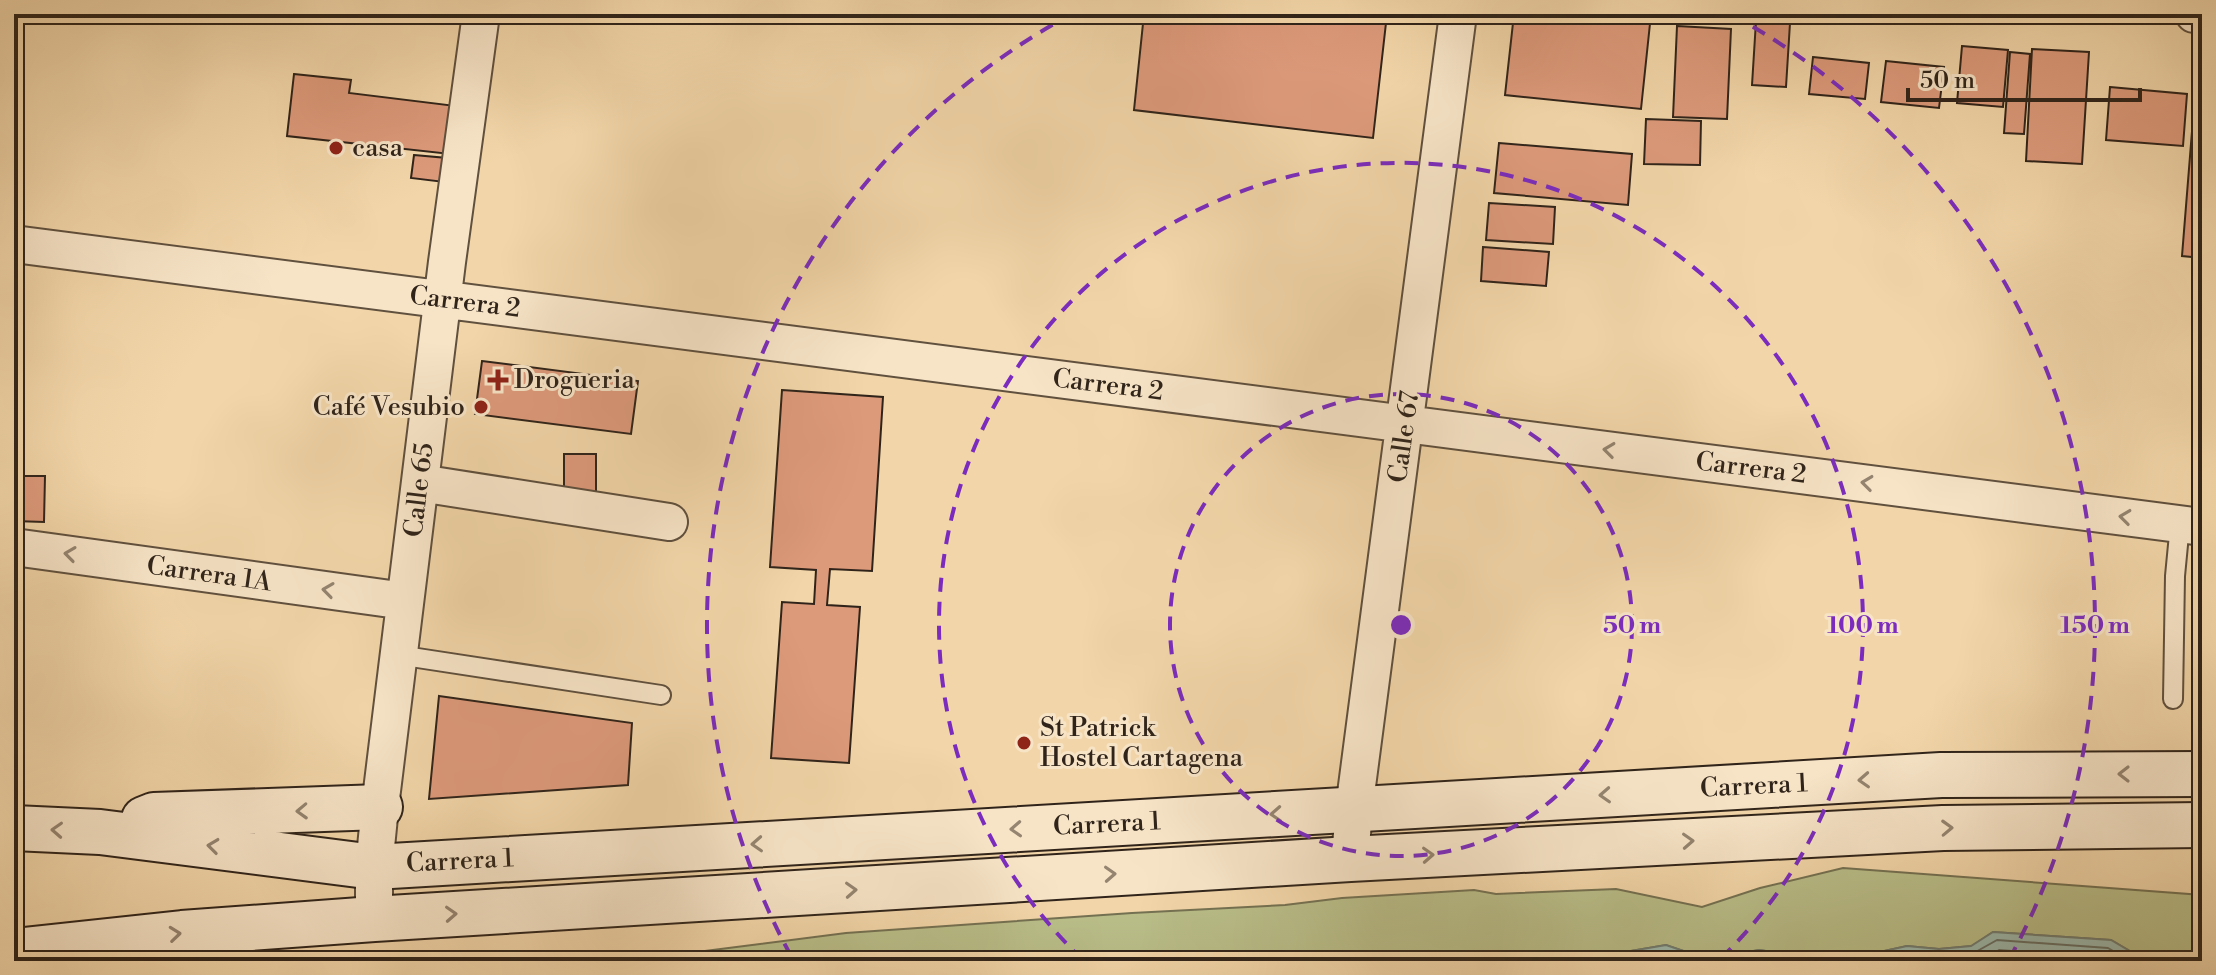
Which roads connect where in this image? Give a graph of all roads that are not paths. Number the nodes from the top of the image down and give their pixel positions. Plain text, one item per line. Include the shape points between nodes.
1 (481, 14) edge
2 (1458, 14) edge
3 (2194, 14) edge
4 (2202, 15) edge
5 (14, 244) edge
6 (443, 299) junction
7 (1406, 424) junction
8 (420, 483) junction
9 (669, 522) dead end
10 (2191, 525) edge
11 (14, 547) edge
12 (405, 601) junction
13 (398, 655) junction
14 (661, 695) dead end
15 (2173, 699) dead end
16 (2202, 774) edge
17 (380, 807) junction
18 (1354, 809) junction
19 (2202, 825) edge
20 (14, 828) edge
21 (100, 832) junction
22 (1350, 859) junction
23 (374, 867) junction
24 (374, 919) junction
25 (14, 951) edge

1 - 6 street, Calle 65
2 - 7 street, Calle 67
3 - 4 street
5 - 6 street, Carrera 2
6 - 7 street, Carrera 2
6 - 8 street, Calle 65
10 -> 7 street, Carrera 2
7 - 18 street, Calle 67
8 - 9 street
8 - 12 street, Calle 65
10 - 15 lane via 2175,576
12 -> 11 street, Carrera 1A
12 - 13 street, Calle 65
13 - 14 lane
13 - 17 street, Calle 65
16 -> 18 main road, Carrera 1 via 1941,775
17 -> 21 main road via 154,815
17 - 23 street, Calle 65
18 - 22 street, Calle 67
18 -> 23 main road, Carrera 1
22 -> 19 main road, Carrera 1 via 1943,828
21 -> 20 main road, Carrera 1
23 -> 21 main road, Carrera 1
24 -> 22 main road, Carrera 1
23 - 24 street, Calle 65
25 -> 24 main road, Carrera 1

